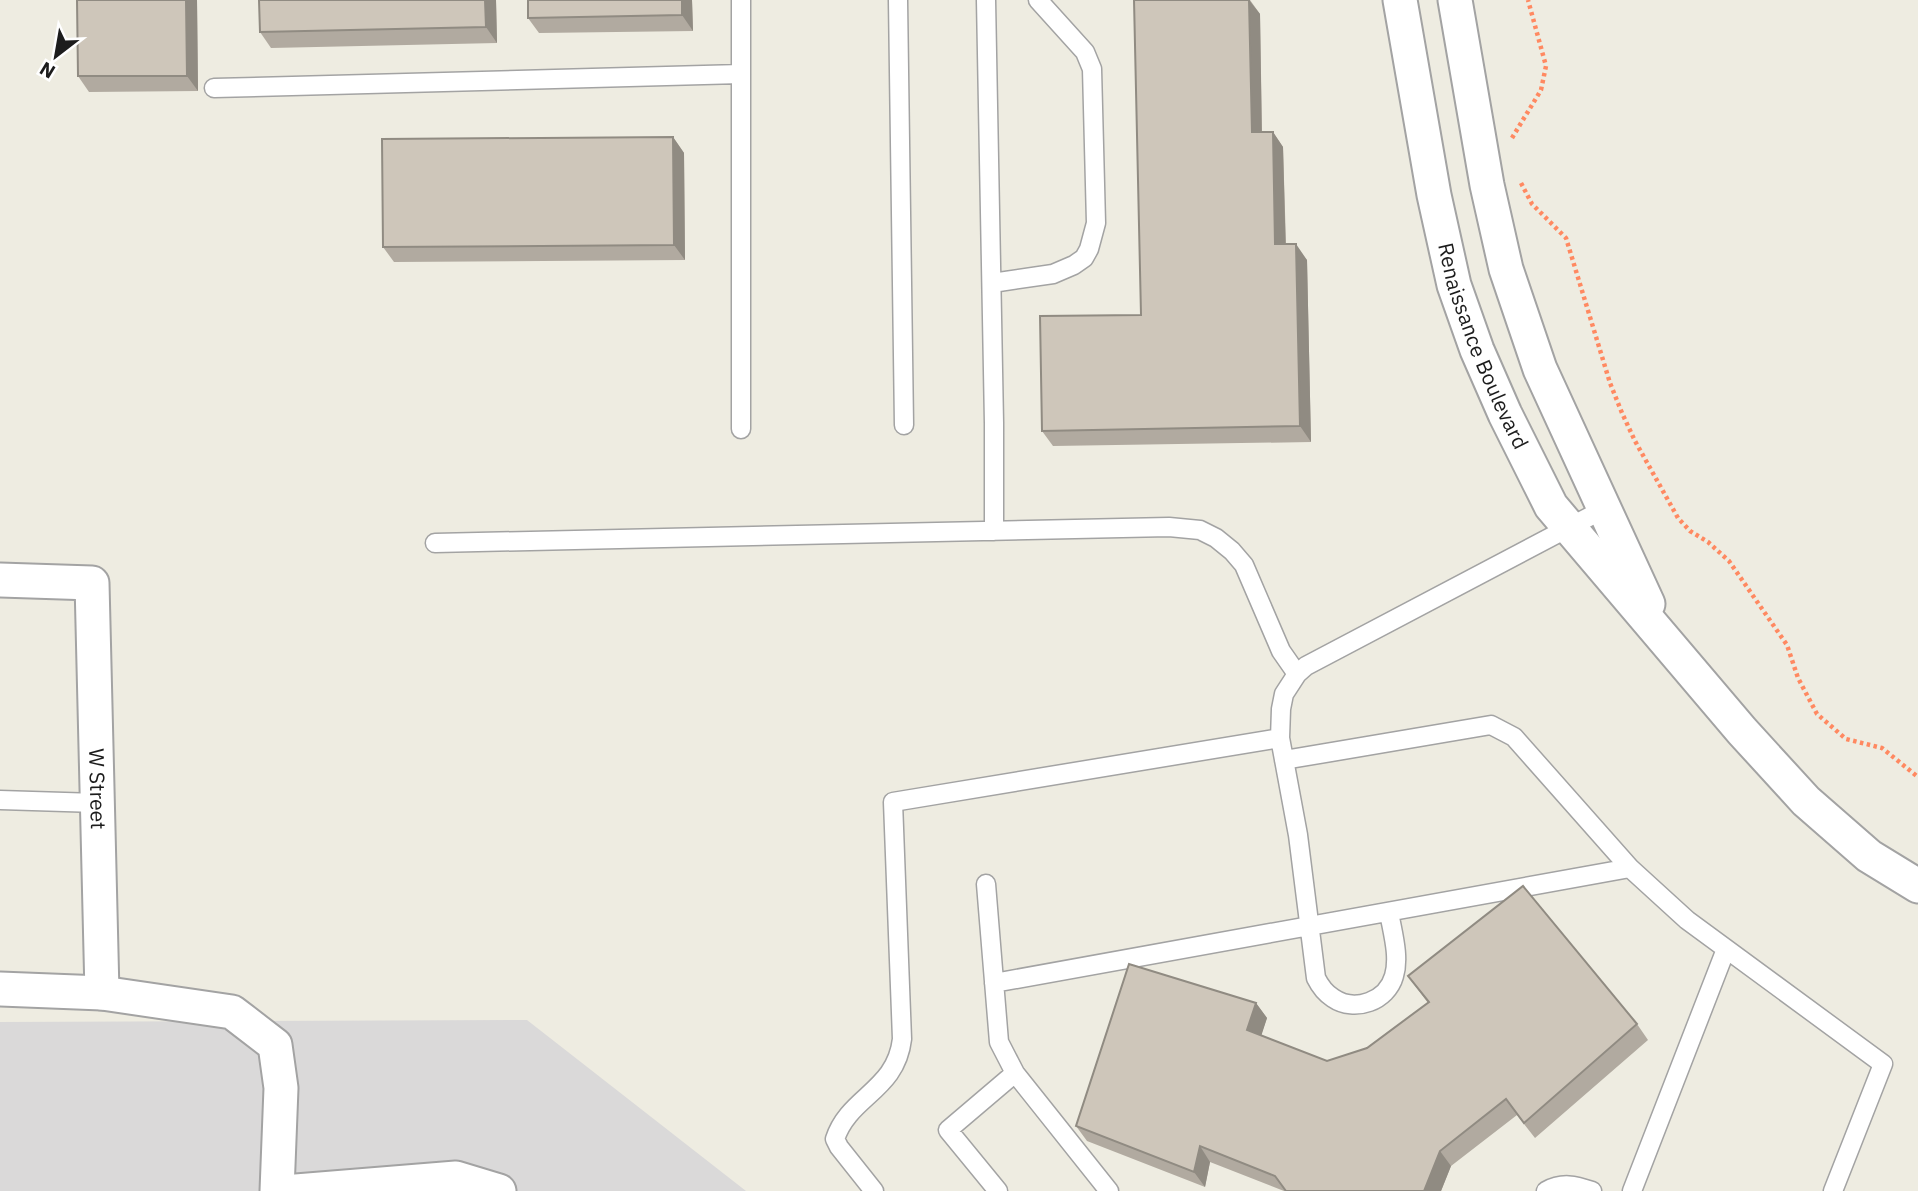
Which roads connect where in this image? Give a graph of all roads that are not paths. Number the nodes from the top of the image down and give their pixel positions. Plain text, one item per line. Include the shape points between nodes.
1 (741, 0) edge
2 (898, 0) edge
3 (986, 0) edge
4 (1038, 0) edge
5 (1400, 0) edge
6 (1455, 0) edge
7 (741, 74) junction
8 (214, 88) dead end
9 (992, 283) junction
10 (904, 425) dead end
11 (741, 429) dead end
12 (1604, 509) junction
13 (1569, 528) junction
14 (994, 531) junction
15 (435, 543) dead end
16 (0, 580) edge
17 (1667, 644) junction
18 (1297, 674) junction
19 (1280, 738) junction
20 (1284, 760) junction
21 (0, 800) edge
22 (97, 803) junction
23 (1630, 868) junction
24 (986, 884) dead end
25 (1918, 886) edge
26 (1389, 912) junction
27 (1308, 926) junction
28 (1726, 949) junction
29 (994, 983) junction
30 (0, 989) edge
31 (102, 993) junction
32 (1015, 1073) junction
33 (278, 1191) edge
34 (296, 1191) edge
35 (499, 1191) edge
36 (874, 1191) edge
37 (998, 1191) edge
38 (1109, 1191) edge
39 (1546, 1191) edge
40 (1592, 1191) edge
41 (1632, 1191) edge
42 (1832, 1191) edge

1 - 7 lane
2 - 10 lane
3 - 9 lane
4 - 9 lane via 1085,52 1092,69 1096,223 1089,249 1074,265 1053,274
5 - 13 street, Renaissance Boulevard via 1454,285 1505,414 1551,506
6 - 12 street, Renaissance Boulevard via 1506,270 1539,369
7 - 8 lane
7 - 11 lane
9 - 14 lane
12 - 13 lane
12 - 17 street, Renaissance Boulevard
13 - 17 street, Renaissance Boulevard
13 - 18 lane
14 - 15 lane
14 - 18 lane via 1200,530 1216,538 1244,565 1281,651
16 - 22 street, W Street via 92,583
17 - 25 street, Renaissance Boulevard via 1806,800 1870,856
18 - 19 lane via 1284,694
19 - 20 lane
19 - 36 lane via 893,802 900,1054 873,1094 846,1116 835,1139
20 - 23 lane via 1492,725 1514,737
20 - 27 lane
21 - 22 lane
22 - 31 street, W Street
23 - 26 lane
23 - 28 lane
24 - 29 lane
26 - 27 lane
26 - 27 lane via 1394,978 1387,991 1362,1005 1334,1000 1323,990 1316,978
27 - 29 lane
28 - 41 lane
28 - 42 lane via 1883,1064
29 - 32 lane via 999,1042
30 - 31 street
31 - 33 street via 232,1012 275,1045 281,1088
32 - 37 lane via 948,1129
32 - 38 lane
34 - 35 street via 456,1178
39 - 40 lane via 1564,1184

